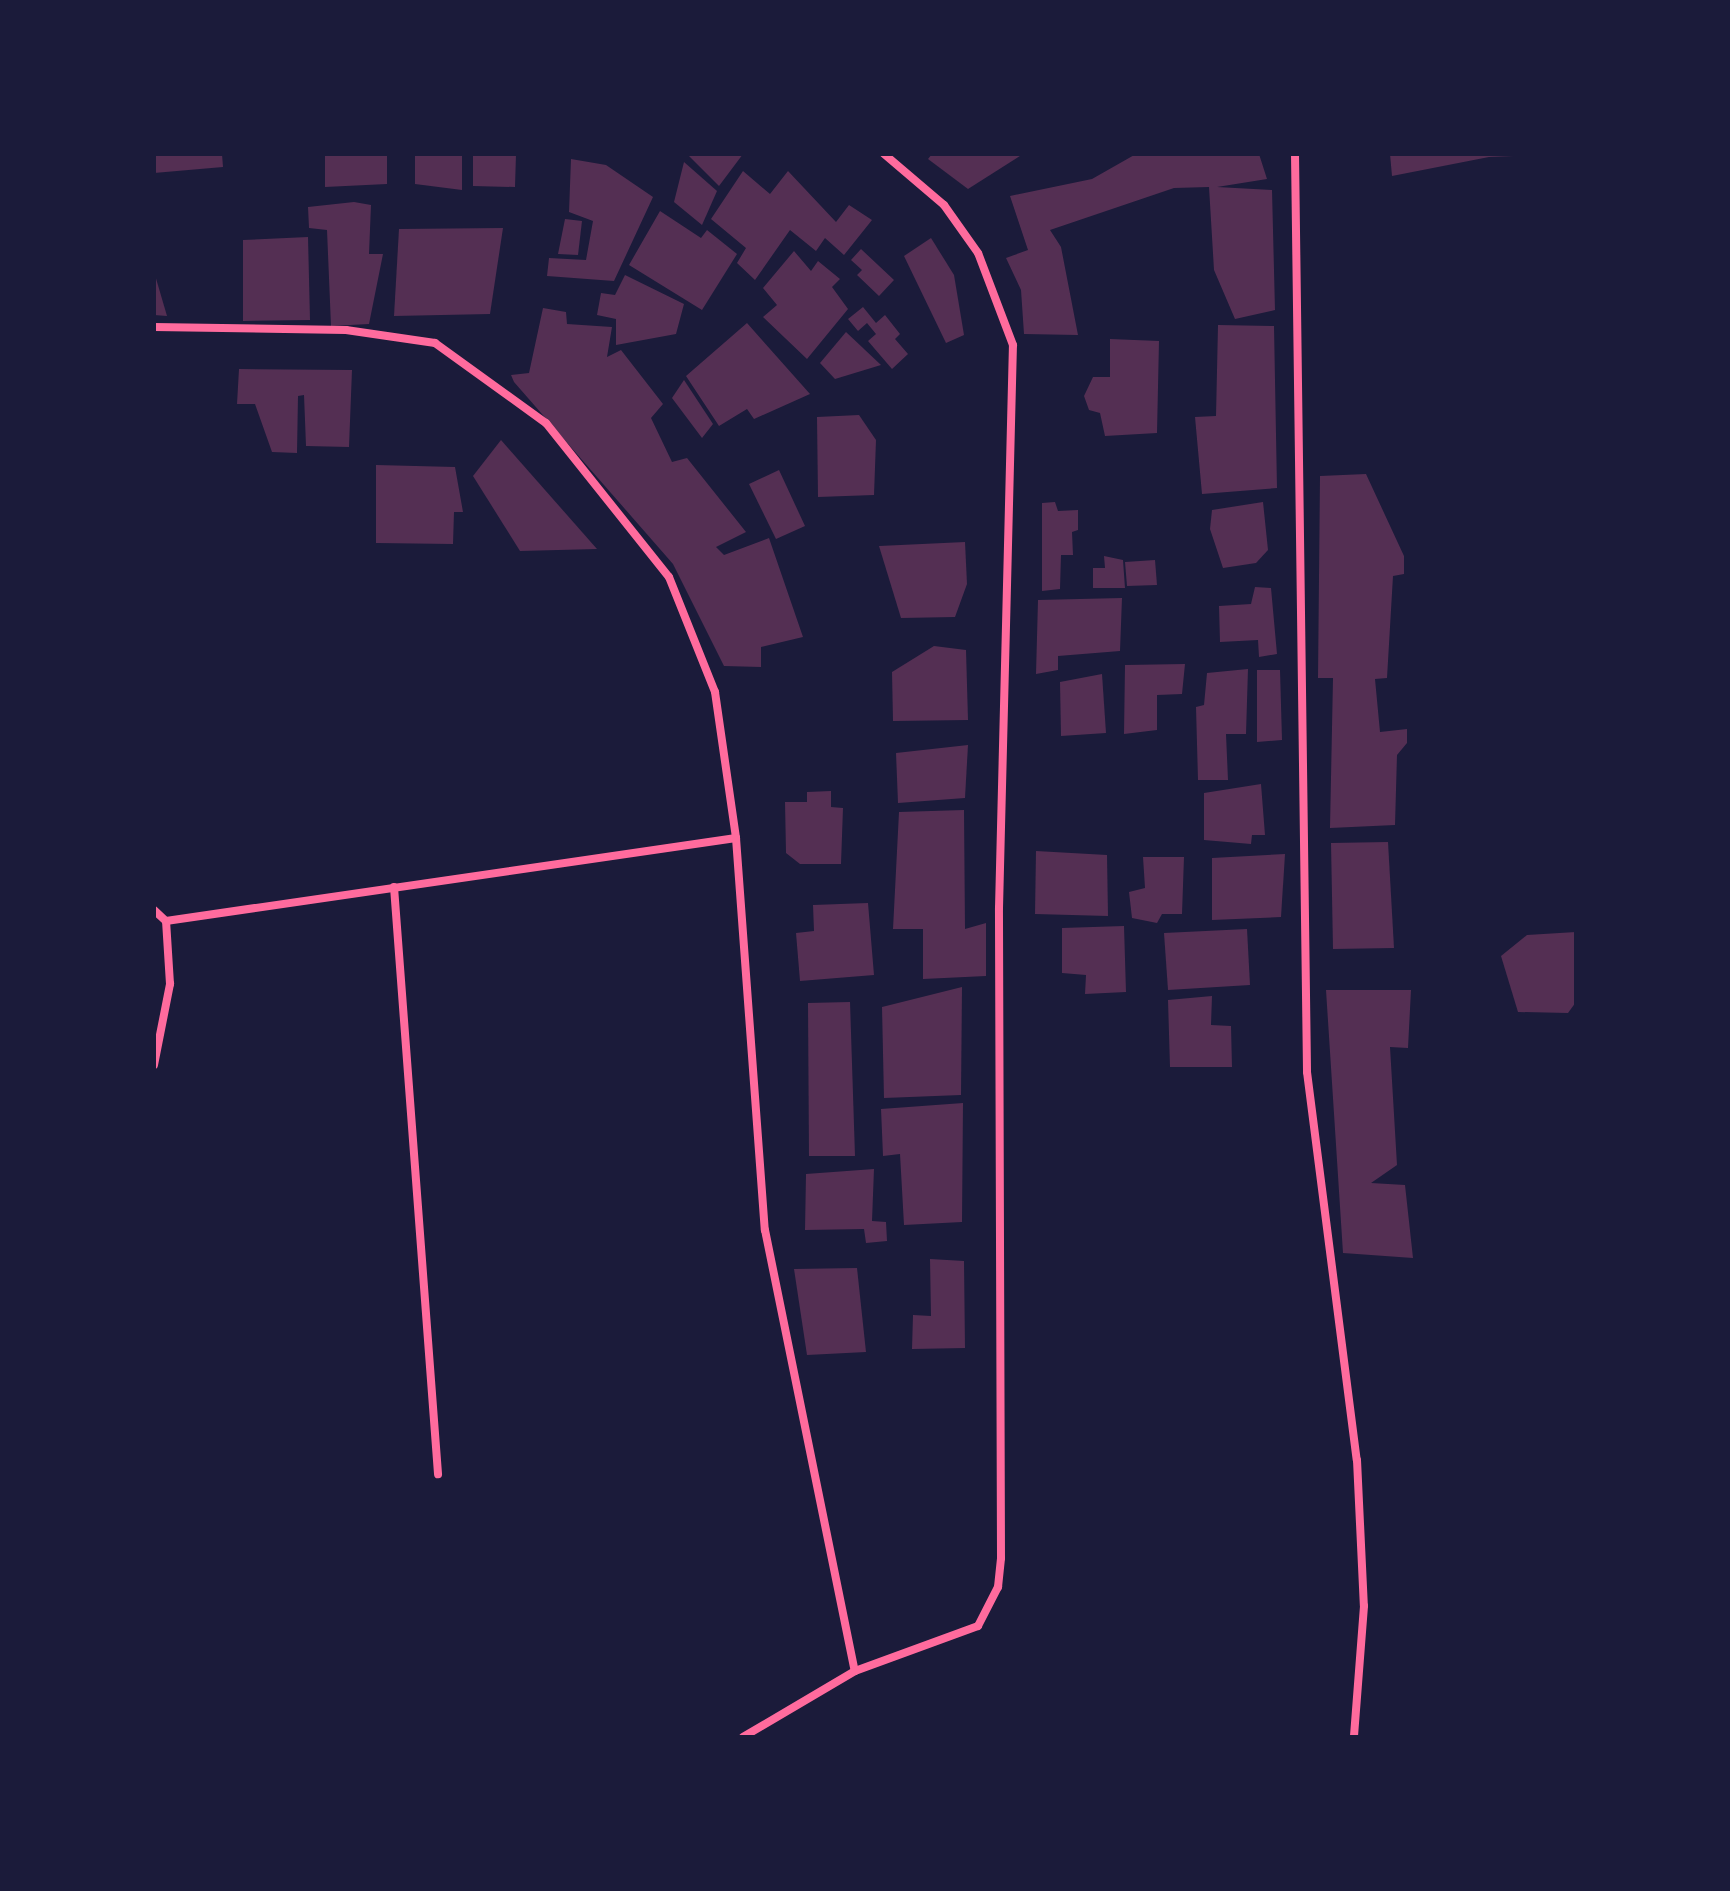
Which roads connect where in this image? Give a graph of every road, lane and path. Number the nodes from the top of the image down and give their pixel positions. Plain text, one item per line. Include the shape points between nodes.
1 (884, 154) edge
2 (1294, 156) edge
3 (154, 327) edge
4 (736, 838) junction
5 (394, 887) junction
6 (154, 910) edge
7 (166, 921) junction
8 (154, 1065) edge
9 (438, 1474) dead end
10 (855, 1671) junction
11 (743, 1737) edge
12 (1354, 1737) edge

1 - 10 street via 944,205 978,253 1013,345 999,908 1001,1558 998,1587 978,1626
2 - 12 street via 1307,1072 1357,1460 1364,1606
3 - 4 street via 400,334 435,343 510,391 546,423 669,577 715,692
4 - 5 street
4 - 10 street via 765,1230
5 - 7 street
5 - 9 street
6 - 7 street
7 - 8 street via 170,984
10 - 11 street

